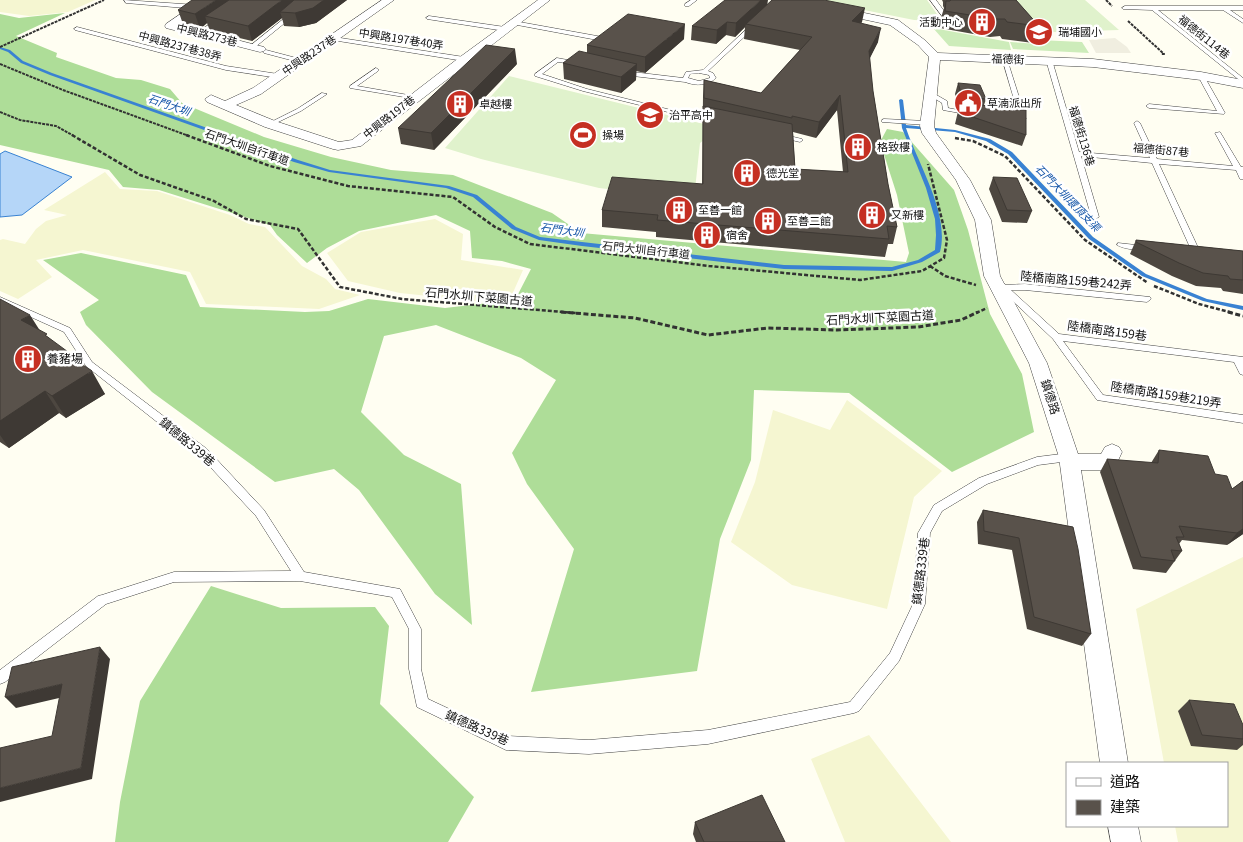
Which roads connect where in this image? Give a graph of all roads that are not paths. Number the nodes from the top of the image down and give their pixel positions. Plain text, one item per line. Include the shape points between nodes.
1 (208, 0) edge
2 (310, 0) edge
3 (389, 0) edge
4 (545, 0) edge
5 (694, 0) edge
6 (933, 0) edge
7 (126, 1) dead end
8 (783, 1) edge
9 (687, 5) dead end
10 (198, 7) junction
11 (1125, 8) dead end
12 (1153, 8) junction
13 (1224, 8) junction
14 (1243, 8) edge
15 (944, 15) edge
16 (223, 17) edge
17 (429, 18) dead end
18 (758, 20) edge
19 (1243, 22) edge
20 (510, 26) junction
21 (78, 29) dead end
22 (199, 34) junction
23 (334, 39) junction
24 (608, 40) edge
25 (259, 49) junction
26 (935, 56) junction
27 (1004, 58) junction
28 (464, 59) junction
29 (1049, 60) junction
30 (302, 61) junction
31 (588, 64) edge
32 (376, 70) dead end
33 (616, 71) edge
34 (704, 72) junction
35 (278, 76) junction
36 (1201, 76) junction
37 (687, 80) junction
38 (1243, 83) edge
39 (324, 94) dead end
40 (931, 94) junction
41 (414, 98) junction
42 (211, 99) dead end
43 (226, 105) junction
44 (1149, 106) dead end
45 (980, 115) edge
46 (1014, 118) edge
47 (884, 121) dead end
48 (270, 124) junction
49 (723, 124) edge
50 (1136, 124) dead end
51 (925, 128) junction
52 (1218, 133) dead end
53 (771, 134) edge
54 (800, 140) dead end
55 (1077, 154) junction
56 (1153, 161) junction
57 (1241, 169) edge
58 (1243, 176) edge
59 (1095, 217) dead end
60 (1121, 245) dead end
61 (1150, 248) edge
62 (1188, 252) edge
63 (1197, 254) junction
64 (1206, 254) edge
65 (1000, 289) junction
66 (1147, 299) dead end
67 (0, 300) edge
68 (1056, 337) junction
69 (1241, 360) edge
70 (1243, 372) edge
71 (1243, 419) edge
72 (1112, 452) dead end
73 (1070, 459) junction
74 (300, 576) junction
75 (0, 678) edge
76 (1114, 762) edge
77 (1123, 827) edge
78 (1126, 842) edge

1 - 10 street, 中興路273巷
2 - 25 lane
3 - 23 street, 中興路237巷
4 - 20 street, 中興路197巷
5 - 9 lane
6 - 15 lane
7 - 10 lane
8 - 26 street via 894,22
10 - 22 street, 中興路273巷 via 170,26
11 - 12 lane
12 - 13 lane
12 - 38 lane, 福德街114巷
13 - 14 lane
13 - 19 lane
16 - 22 lane
17 - 20 lane
18 - 34 lane
20 - 24 lane
20 - 28 street, 中興路197巷
21 - 35 lane, 中興路237巷38弄 via 226,68
22 - 25 street, 中興路273巷
23 - 28 lane, 中興路197巷40弄
23 - 30 street, 中興路237巷
25 - 30 lane
26 - 27 street, 福德街
26 - 40 street
27 - 29 street, 福德街
27 - 46 lane via 1023,119
28 - 41 street, 中興路197巷
29 - 36 street, 福德街
29 - 55 lane, 福德街136巷
30 - 35 street, 中興路237巷
31 - 49 lane via 557,60 536,76
32 - 41 lane via 352,87
33 - 37 lane via 635,76
34 - 37 lane via 688,73
34 - 37 lane via 713,76 711,80 700,83
35 - 43 street, 中興路237巷 via 257,91
36 - 38 street, 福德街
36 - 44 lane via 1222,113
39 - 48 lane
40 - 45 lane via 945,102 944,112
40 - 51 street
41 - 48 street, 中興路197巷 via 356,143 338,146
42 - 43 street, 中興路197巷
43 - 48 street, 中興路197巷
47 - 51 lane
50 - 56 lane
51 - 65 street, 鎮德路 via 963,180 983,220
52 - 57 lane
53 - 54 lane
55 - 56 lane, 福德街87巷
55 - 59 lane, 福德街136巷
56 - 57 lane, 福德街87巷
56 - 63 lane
57 - 58 lane
60 - 61 lane
62 - 63 lane
63 - 64 lane
65 - 66 lane, 陸橋南路159巷242弄 via 1025,287
65 - 68 lane, 陸橋南路159巷
65 - 73 street, 鎮德路 via 1038,363
67 - 74 lane, 鎮德路339巷 via 66,330 89,364 203,452 260,513
68 - 69 lane, 陸橋南路159巷
68 - 71 lane, 陸橋南路159巷219弄 via 1100,398
69 - 70 lane
72 - 73 street via 1109,460 1104,462
73 - 74 lane, 鎮德路339巷 via 1037,461 983,481 938,508 924,533 919,604 895,657 854,708 708,737 588,747 506,743 422,703 415,670 415,629 396,593
73 - 76 street, 鎮德路
74 - 75 lane via 174,577 102,600
77 - 78 street

